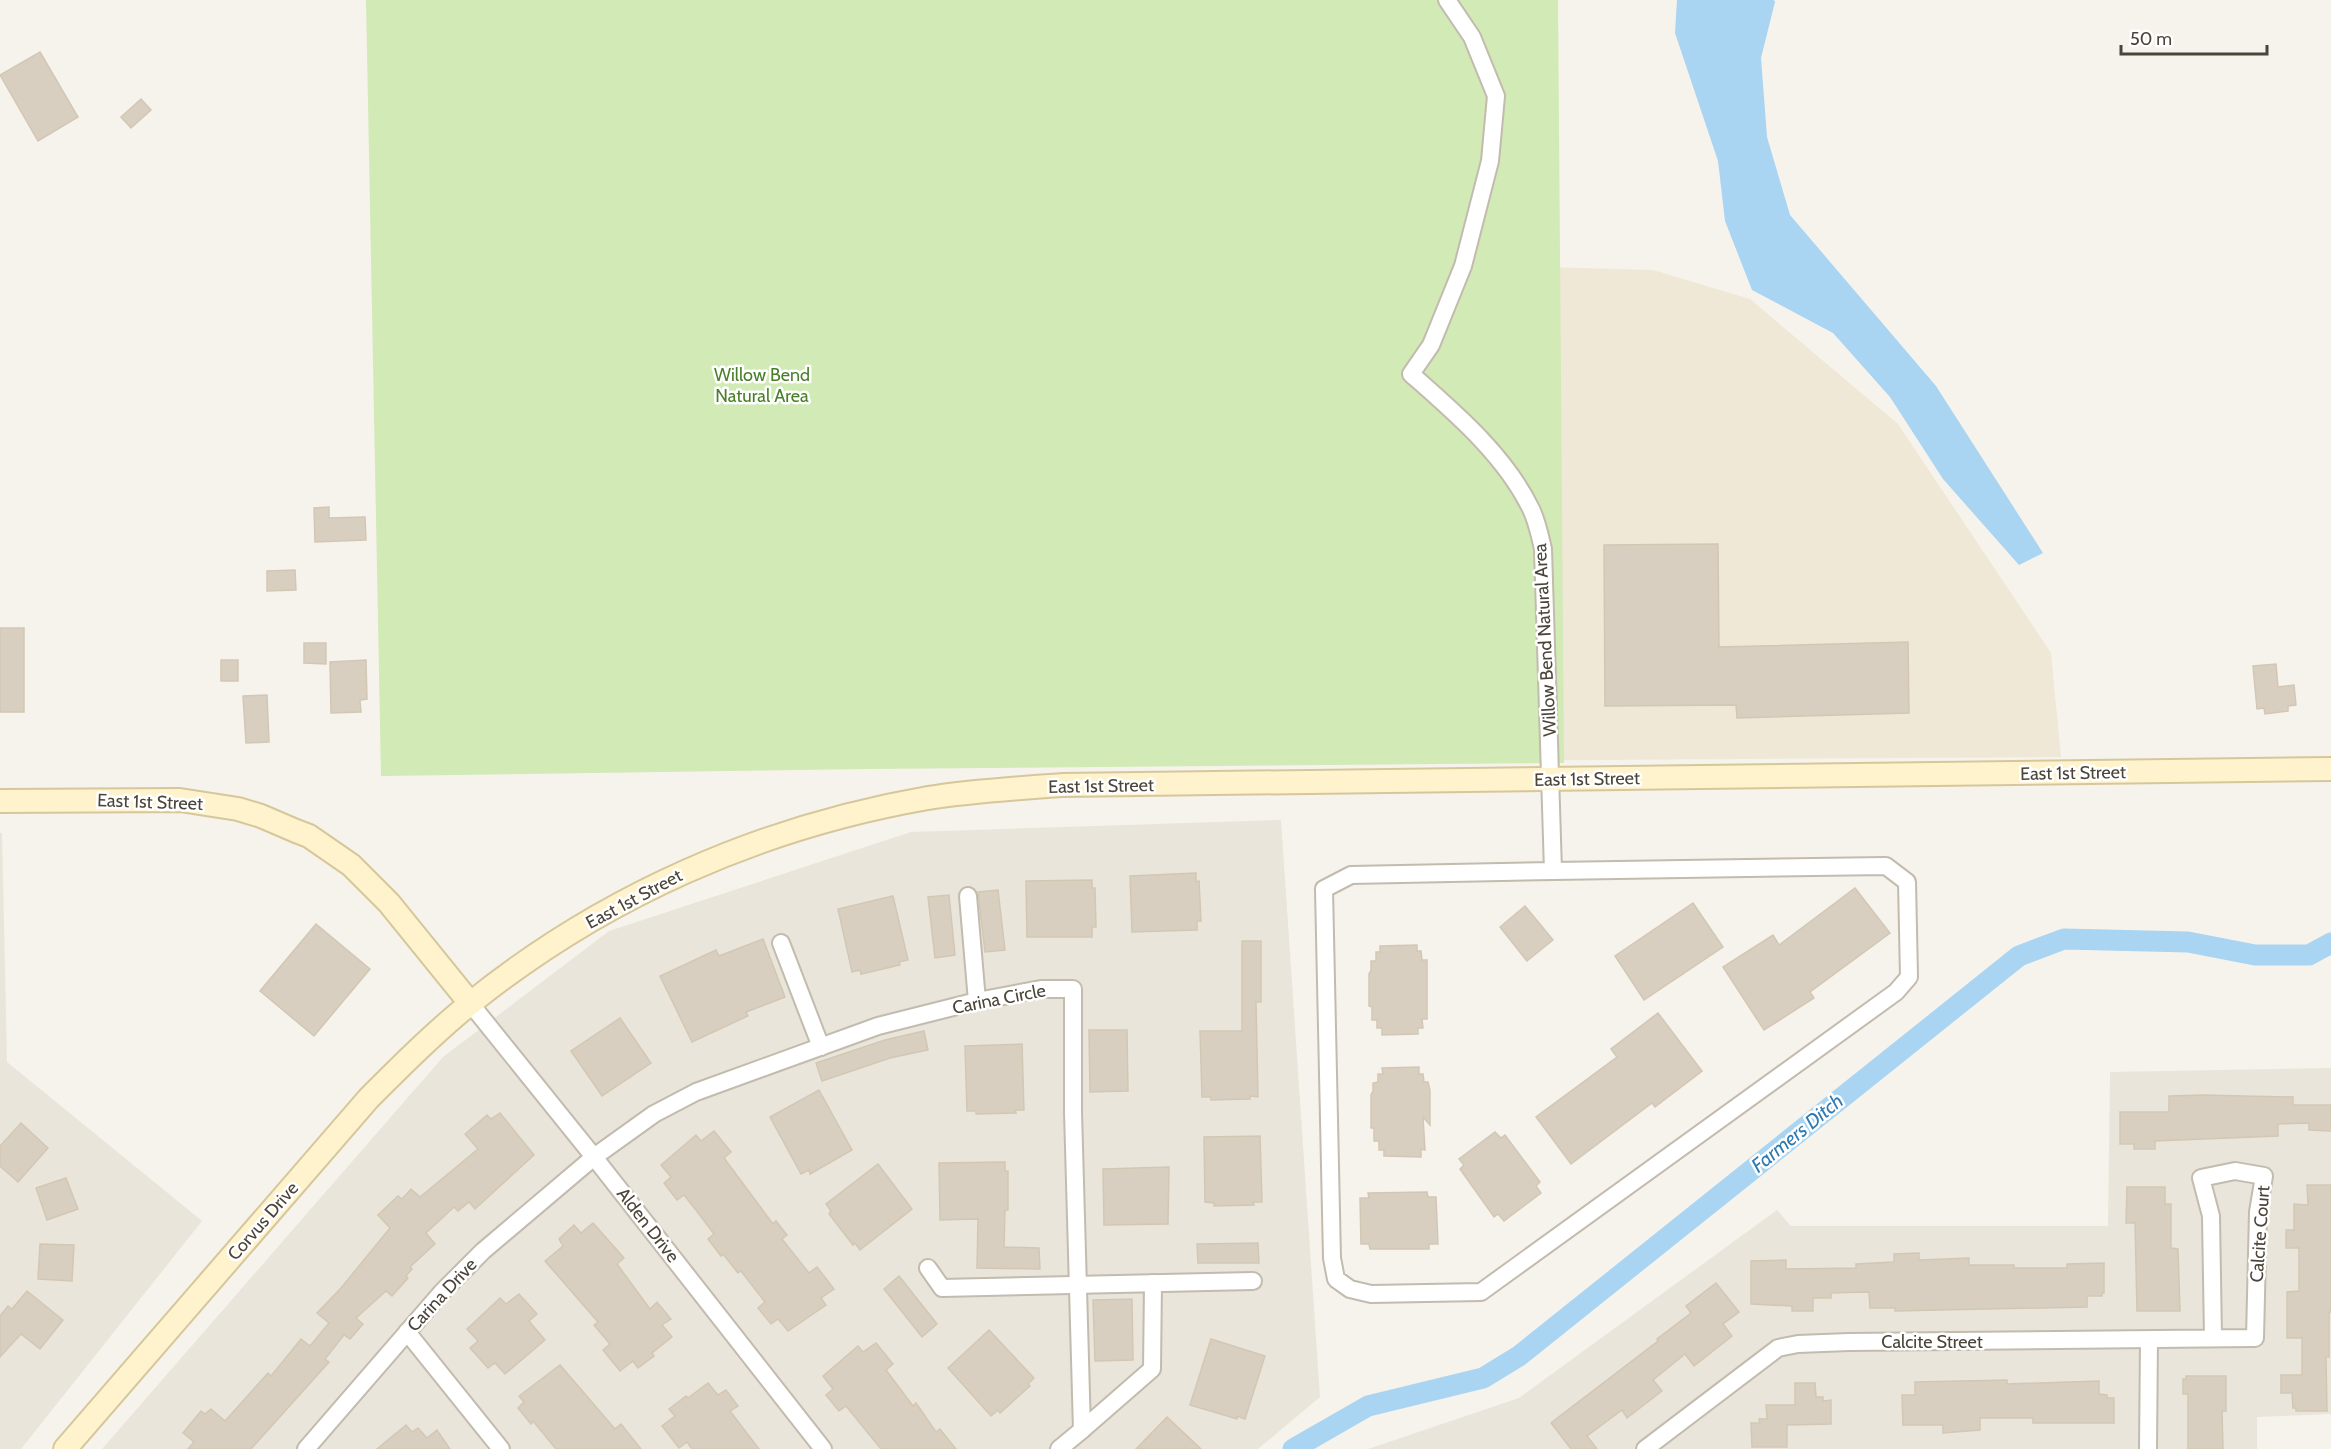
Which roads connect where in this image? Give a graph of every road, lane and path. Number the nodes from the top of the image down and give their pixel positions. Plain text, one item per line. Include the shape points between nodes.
1 (1447, 0) edge
2 (2331, 769) edge
3 (1551, 780) junction
4 (0, 801) edge
5 (1553, 871) junction
6 (968, 896) dead end
7 (781, 943) dead end
8 (977, 1001) junction
9 (470, 1003) junction
10 (821, 1047) junction
11 (594, 1157) junction
12 (928, 1268) dead end
13 (1253, 1281) dead end
14 (1153, 1283) junction
15 (1078, 1284) junction
16 (407, 1332) junction
17 (2213, 1338) junction
18 (2255, 1338) joint
19 (2149, 1340) junction
20 (1082, 1430) junction
21 (65, 1449) edge
22 (306, 1449) edge
23 (501, 1449) edge
24 (823, 1449) edge
25 (1059, 1449) edge
26 (1645, 1449) edge
27 (2148, 1449) edge

1 - 3 street, Willow Bend Natural Area via 1472,37 1496,96 1490,161 1463,266 1431,345 1411,374 1468,427 1505,469 1531,510 1544,549
2 - 3 street, East 1st Street
3 - 5 street
3 - 9 street, East 1st Street via 1063,785 962,794 862,811 733,851 671,878 552,944
4 - 9 street, East 1st Street via 180,800 221,805 270,819 309,836 351,865 389,903
5 - 5 street via 1351,875 1324,889 1332,1258 1336,1279 1350,1289 1371,1294 1481,1293 1896,992 1909,977 1907,882 1886,866
6 - 8 street
7 - 10 street
8 - 10 street, Carina Circle via 878,1026
8 - 15 street, Carina Circle via 1041,989 1073,989
9 - 11 street, Alden Drive
9 - 21 street, Corvus Drive via 369,1098
10 - 11 street, Carina Circle via 696,1092 654,1114
11 - 16 street, Carina Drive via 483,1251
11 - 24 street, Alden Drive
12 - 15 street via 942,1288
13 - 14 street
14 - 15 street
14 - 20 street via 1152,1369
15 - 20 street, Carina Circle
16 - 22 street, Carina Drive
16 - 23 street
17 - 18 street, Calcite Street
17 - 18 street, Calcite Court via 2211,1216 2201,1178 2235,1171 2264,1176 2258,1212
17 - 19 street, Calcite Street
19 - 26 street, Calcite Street via 1849,1342 1778,1348
19 - 27 street
20 - 25 street

